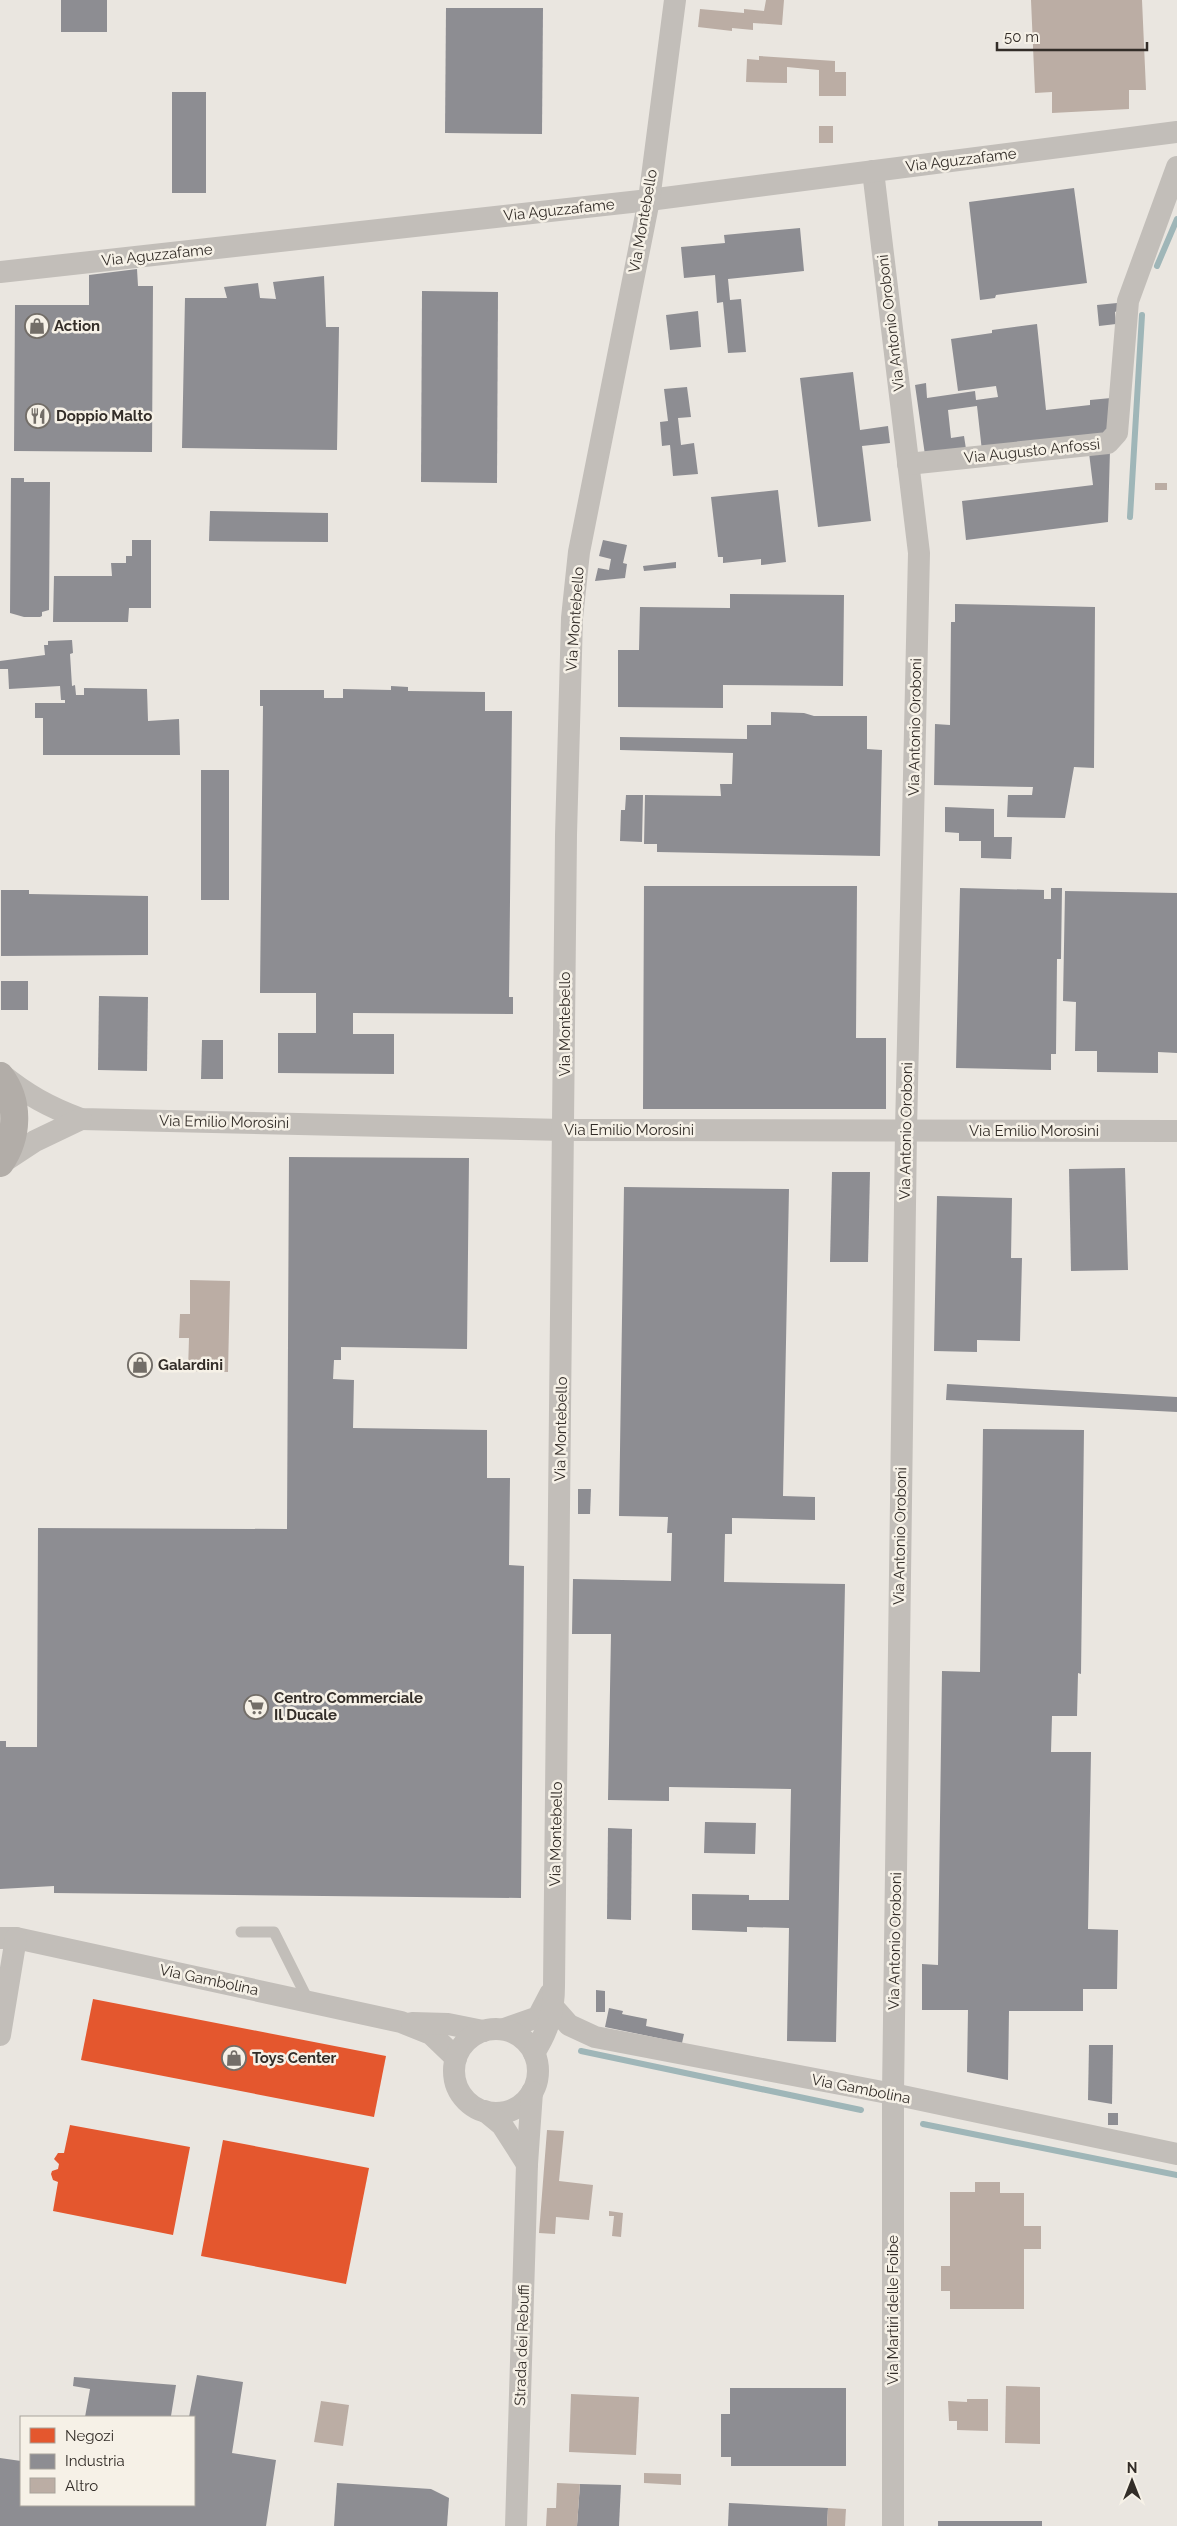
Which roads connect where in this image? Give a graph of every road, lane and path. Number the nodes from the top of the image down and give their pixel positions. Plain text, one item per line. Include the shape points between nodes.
1 (675, 0) edge
2 (1177, 132) edge
3 (1177, 166) edge
4 (873, 171) junction
5 (649, 200) junction
6 (0, 272) edge
7 (908, 464) junction
8 (0, 1075) edge
9 (81, 1119) junction
10 (565, 1130) junction
11 (906, 1130) junction
12 (1177, 1131) edge
13 (0, 1164) edge
14 (241, 1932) dead end
15 (5, 1935) edge
16 (554, 1986) junction
17 (308, 2002) junction
18 (554, 2008) junction
19 (401, 2022) junction
20 (493, 2030) junction
21 (0, 2036) edge
22 (595, 2037) junction
23 (539, 2045) junction
24 (456, 2058) junction
25 (532, 2092) junction
26 (892, 2094) junction
27 (486, 2111) junction
28 (1177, 2154) edge
29 (527, 2164) junction
30 (516, 2526) edge
31 (893, 2526) edge

1 - 5 street, Via Montebello
2 - 4 street, Via Aguzzafame
3 - 7 street, Via Augusto Anfossi via 1128,301 1117,433 1108,443
4 - 5 street, Via Aguzzafame
4 - 7 street, Via Antonio Oroboni
5 - 6 street, Via Aguzzafame
5 - 10 street, Via Montebello via 579,552 572,618 566,835
7 - 11 street, Via Antonio Oroboni via 918,553
8 - 9 street, Via Emilio Morosini via 50,1108
8 - 13 main road via 9,1092 15,1117 11,1143
9 - 10 street, Via Emilio Morosini
9 - 13 street, Via Emilio Morosini
10 - 11 street, Via Emilio Morosini
10 - 16 street, Via Montebello
11 - 12 street, Via Emilio Morosini
11 - 26 street, Via Antonio Oroboni
14 - 17 lane via 274,1932
15 - 17 street, Via Gambolina
15 - 21 street
16 - 18 street
16 - 20 street, Via Montebello via 538,2017
17 - 19 street, Via Gambolina
18 - 22 street, Via Gambolina via 569,2025
18 - 23 street
19 - 20 street, Via Gambolina
19 - 24 street, Via Gambolina via 431,2034
20 - 23 street, Via Gambolina via 516,2034 526,2042
20 - 24 street via 466,2042
22 - 23 street
22 - 26 street, Via Gambolina
23 - 25 street via 537,2079
24 - 27 street via 456,2085 468,2101
25 - 27 street via 512,2109
25 - 29 street, Strada dei Rebuffi
26 - 28 street, Via Gambolina
26 - 31 street, Via Martiri delle Foibe
27 - 29 street via 502,2125
29 - 30 street, Strada dei Rebuffi

